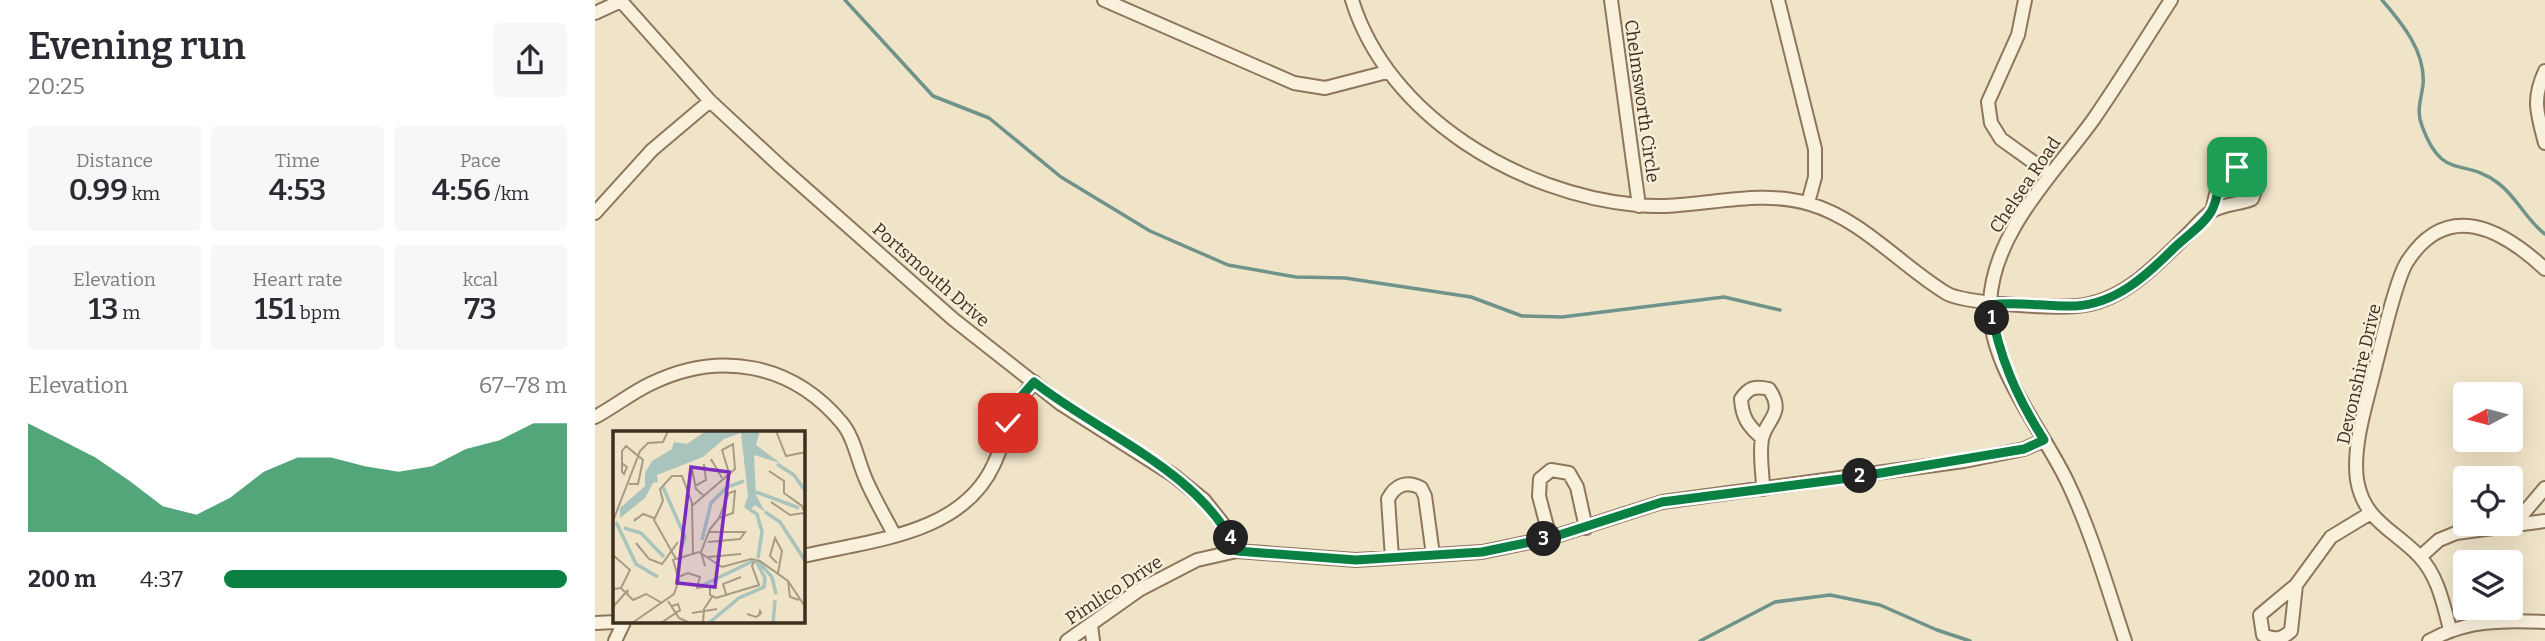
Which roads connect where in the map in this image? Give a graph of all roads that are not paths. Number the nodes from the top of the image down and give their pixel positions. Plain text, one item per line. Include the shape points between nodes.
1 (620, 0) edge
2 (1104, 0) edge
3 (1352, 0) edge
4 (1611, 0) edge
5 (1778, 0) edge
6 (2025, 0) edge
7 (2171, 0) edge
8 (595, 13) edge
9 (2545, 71) edge
10 (1387, 72) junction
11 (710, 101) junction
12 (2545, 143) edge
13 (2050, 174) junction
14 (1808, 204) junction
15 (1639, 206) junction
16 (2212, 211) dead end
17 (595, 213) edge
18 (2545, 269) edge
19 (1990, 305) junction
20 (1034, 382) junction
21 (595, 417) edge
22 (1762, 438) dead end
23 (2044, 440) junction
24 (2545, 488) edge
25 (1763, 489) junction
26 (2369, 514) junction
27 (2523, 514) edge
28 (2545, 521) edge
29 (2523, 526) edge
30 (1586, 528) junction
31 (894, 534) junction
32 (2453, 534) edge
33 (1550, 538) junction
34 (1237, 551) junction
35 (1433, 555) junction
36 (805, 556) edge
37 (2420, 557) junction
38 (1392, 558) junction
39 (2296, 585) dead end
40 (613, 622) edge
41 (2545, 622) edge
42 (595, 623) edge
43 (623, 624) edge
44 (1091, 625) junction
45 (2450, 629) junction
46 (615, 641) edge
47 (1067, 641) edge
48 (1093, 641) edge
49 (2125, 641) edge
50 (2429, 641) edge

1 - 8 street, Portsmouth Drive
1 - 11 street, Portsmouth Drive
2 - 10 street via 1294,83 1325,88
3 - 10 street via 1369,43
4 - 15 street, Chelmsworth Circle
5 - 14 street via 1815,149 1815,177
6 - 13 street via 2018,35 1988,102 1991,122 2001,139
7 - 13 street, Chelsea Road via 2092,120
9 - 12 street via 2536,91
10 - 15 street via 1425,112 1493,158 1580,196
11 - 17 street via 652,149
11 - 20 street, Portsmouth Drive via 953,319
13 - 19 street, Chelsea Road via 2005,245 1993,278
14 - 15 street via 1739,198
14 - 19 street via 1841,216 1949,295
16 - 19 street via 2142,280 2111,297 2077,306
18 - 26 street, Devonshire Drive via 2519,245 2484,227 2452,225 2424,241 2405,264 2379,352 2358,453 2357,480
19 - 23 street, Chelsea Road via 1996,340 2018,398
20 - 31 street via 1019,399 995,463 970,500 936,520
20 - 34 street, Portsmouth Drive via 1204,500 1227,529
21 - 31 street via 676,373 710,365 771,372 808,392 843,424
22 - 25 street
23 - 25 street, Pimlico Drive via 2024,449 1964,461
23 - 49 street, Chelsea Road via 2092,537
24 - 27 street
25 - 30 street, Pimlico Drive via 1662,502
26 - 37 street
26 - 39 street via 2332,537
28 - 29 street
30 - 33 street, Pimlico Drive
30 - 33 street via 1577,487 1569,473 1551,470 1540,479 1539,496
31 - 36 street
32 - 37 street
33 - 35 street, Pimlico Drive via 1482,552
34 - 38 street, Pimlico Drive via 1356,560
34 - 44 street, Pimlico Drive via 1197,560 1139,590
35 - 38 street, Pimlico Drive
35 - 38 street via 1425,496 1421,488 1404,484 1392,490 1388,499
37 - 45 street via 2438,586
40 - 42 street
41 - 45 street via 2504,620
43 - 46 street
44 - 47 street, Pimlico Drive
44 - 48 street
45 - 50 street

